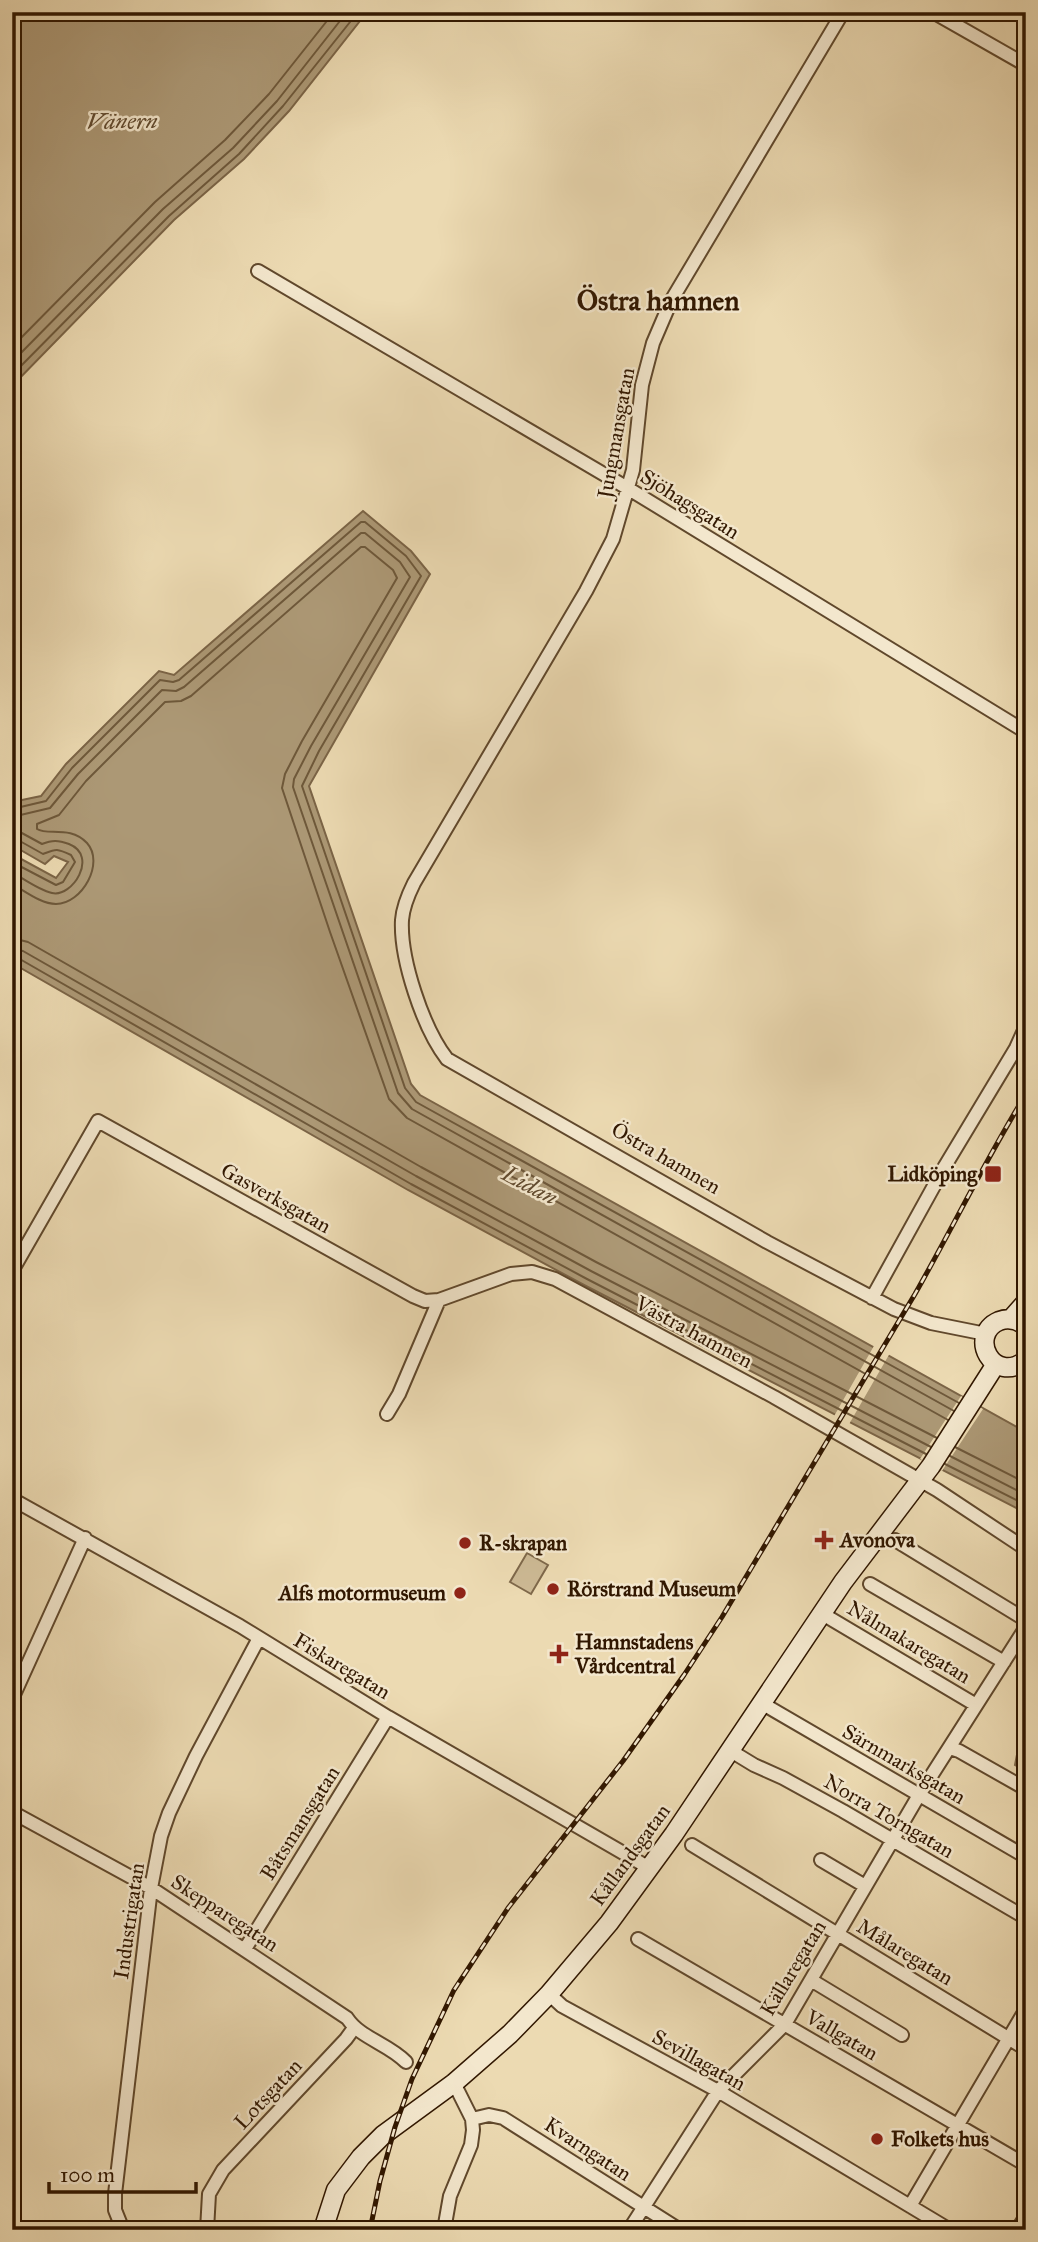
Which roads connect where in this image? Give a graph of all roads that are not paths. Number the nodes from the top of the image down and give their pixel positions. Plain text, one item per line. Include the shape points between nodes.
1 (933, 12) edge
2 (840, 13) edge
3 (1026, 65) edge
4 (258, 271) dead end
5 (629, 489) junction
6 (1026, 732) edge
7 (403, 938) joint
8 (1026, 1026) edge
9 (12, 1270) edge
10 (872, 1297) junction
11 (439, 1300) junction
12 (1026, 1302) edge
13 (1018, 1323) edge
14 (986, 1334) junction
15 (1026, 1360) edge
16 (996, 1364) junction
17 (387, 1414) dead end
18 (920, 1481) junction
19 (12, 1499) edge
20 (85, 1538) junction
21 (895, 1540) dead end
22 (1026, 1549) edge
23 (870, 1584) dead end
24 (821, 1613) junction
25 (1026, 1620) edge
26 (1026, 1627) edge
27 (259, 1638) junction
28 (1004, 1662) junction
29 (12, 1699) edge
30 (763, 1704) junction
31 (976, 1705) junction
32 (388, 1717) junction
33 (950, 1748) junction
34 (732, 1751) junction
35 (1026, 1789) edge
36 (919, 1795) junction
37 (12, 1811) edge
38 (892, 1840) junction
39 (692, 1846) dead end
40 (1026, 1857) edge
41 (821, 1860) dead end
42 (650, 1869) junction
43 (865, 1886) junction
44 (151, 1888) junction
45 (1026, 1918) edge
46 (837, 1933) junction
47 (638, 1939) dead end
48 (245, 1949) junction
49 (811, 1979) junction
50 (549, 1994) junction
51 (1026, 2009) edge
52 (785, 2024) junction
53 (354, 2028) junction
54 (902, 2035) dead end
55 (1008, 2039) junction
56 (1026, 2049) edge
57 (406, 2062) dead end
58 (454, 2082) junction
59 (718, 2091) junction
60 (472, 2119) junction
61 (958, 2126) junction
62 (1026, 2165) edge
63 (909, 2206) junction
64 (643, 2207) junction
65 (1026, 2216) edge
66 (123, 2230) edge
67 (207, 2230) edge
68 (323, 2230) edge
69 (444, 2230) edge
70 (629, 2230) edge
71 (680, 2230) edge
72 (950, 2230) edge
73 (1017, 2230) edge

1 - 3 street
2 - 5 street, Jungmansgatan via 671,302 642,385
4 - 5 street, Sjöhagsgatan
5 - 6 street, Sjöhagsgatan
5 - 7 street, Jungmansgatan via 603,561 414,883 402,918
7 - 10 street, Östra hamnen via 425,1021 447,1059
8 - 10 street
9 - 11 street, Gasverksgatan via 98,1121 413,1296
10 - 14 street, Östra hamnen via 913,1318
11 - 17 street
11 - 18 street, Västra hamnen via 511,1274 532,1272 555,1279 774,1396
12 - 13 main road
13 - 14 main road via 996,1322
14 - 16 main road via 985,1351
15 - 16 main road via 1010,1368
16 - 18 main road, Kållandsgatan
18 - 22 street, Västra hamnen
18 - 24 main road, Kållandsgatan
19 - 20 street, Fiskaregatan
20 - 27 street, Fiskaregatan
20 - 29 street
21 - 25 street
23 - 28 street
24 - 30 main road, Kållandsgatan
24 - 31 street, Nålmakaregatan
26 - 28 street, Källaregatan
27 - 32 street, Fiskaregatan
27 - 44 street, Industrigatan via 169,1814
28 - 31 street, Källaregatan
30 - 34 main road, Kållandsgatan
30 - 36 street, Särnmarksgatan
31 - 33 street, Källaregatan
32 - 42 street, Fiskaregatan
32 - 48 street, Båtsmansgatan
33 - 35 street
33 - 36 street, Källaregatan
34 - 38 street, Norra Torngatan
34 - 42 main road, Kållandsgatan
36 - 38 street, Källaregatan
36 - 40 street, Särnmarksgatan
37 - 44 street, Skepparegatan
38 - 43 street, Källaregatan
38 - 45 street, Norra Torngatan
39 - 46 street, Målaregatan
41 - 43 street
42 - 50 main road, Kållandsgatan
43 - 46 street, Källaregatan
44 - 48 street, Skepparegatan
44 - 66 street, Industrigatan via 115,2194
46 - 49 street, Källaregatan
46 - 55 street, Målaregatan
47 - 52 street, Vallgatan
48 - 53 street, Skepparegatan via 347,2018
49 - 52 street, Källaregatan
49 - 54 street
50 - 58 main road, Kållandsgatan
50 - 59 street, Sevillagatan via 562,2006
51 - 55 street
52 - 59 street, Källaregatan
52 - 61 street, Vallgatan
53 - 57 street, Skepparegatan
53 - 67 street, Lotsgatan via 223,2170 209,2193
55 - 56 street, Målaregatan
55 - 61 street
58 - 60 street
58 - 68 main road, Kållandsgatan via 361,2157 336,2190
59 - 63 street, Sevillagatan
59 - 64 street, Källaregatan
60 - 64 street, Kvarngatan via 503,2118
60 - 69 street via 471,2145 450,2196
61 - 62 street, Vallgatan
61 - 63 street
63 - 72 street, Sevillagatan
64 - 70 street, Källaregatan
64 - 71 street, Kvarngatan
65 - 73 street

